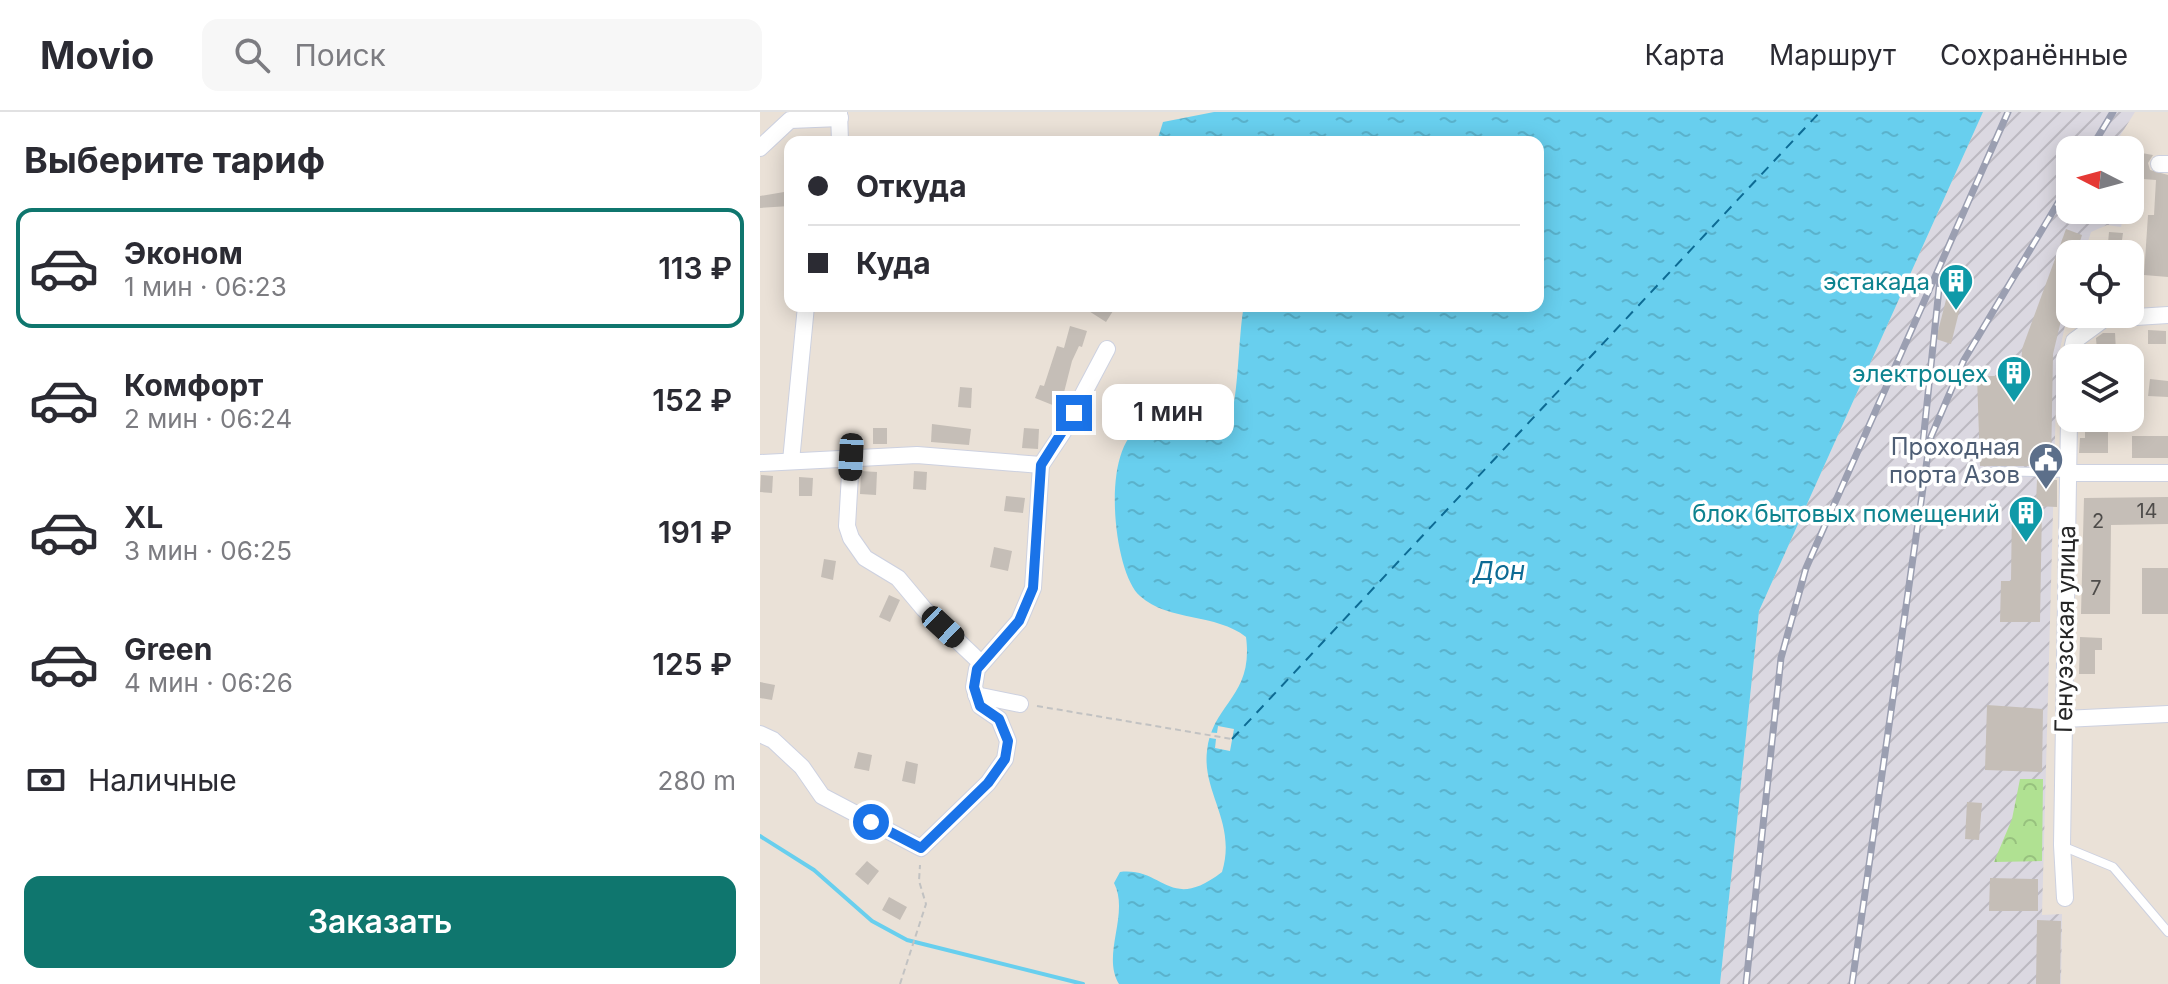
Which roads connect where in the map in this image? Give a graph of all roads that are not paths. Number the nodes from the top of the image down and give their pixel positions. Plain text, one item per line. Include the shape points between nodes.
1 (840, 115) edge
2 (840, 136) edge
3 (760, 148) edge
4 (805, 312) edge
5 (2168, 315) edge
6 (2073, 344) edge
7 (1107, 349) dead end
8 (2069, 432) edge
9 (851, 457) junction
10 (791, 461) junction
11 (760, 463) edge
12 (1041, 465) junction
13 (1994, 471) dead end
14 (2069, 473) junction
15 (2168, 473) edge
16 (981, 663) junction
17 (976, 695) junction
18 (1020, 704) road end
19 (2168, 714) edge
20 (2064, 719) junction
21 (760, 734) edge
22 (2062, 845) junction
23 (2065, 898) dead end
24 (2168, 932) edge

1 - 2 street
1 - 3 street via 790,120
4 - 10 street
5 - 6 street, Генуэзская улица via 2104,319
7 - 12 street
8 - 14 street, Генуэзская улица
9 - 10 street
9 - 12 street via 917,455
9 - 16 street via 851,538 865,558 898,578
10 - 11 street
12 - 16 street via 1033,588 1019,621
13 - 14 lane
14 - 15 street
14 - 20 street, Генуэзская улица
16 - 17 street
17 - 18 street
17 - 21 street via 980,706 999,719 1008,741 1005,759 988,783 921,848 822,796 802,767
19 - 20 street
20 - 22 street, Генуэзская улица
22 - 23 street, Генуэзская улица
22 - 24 lane via 2113,867

